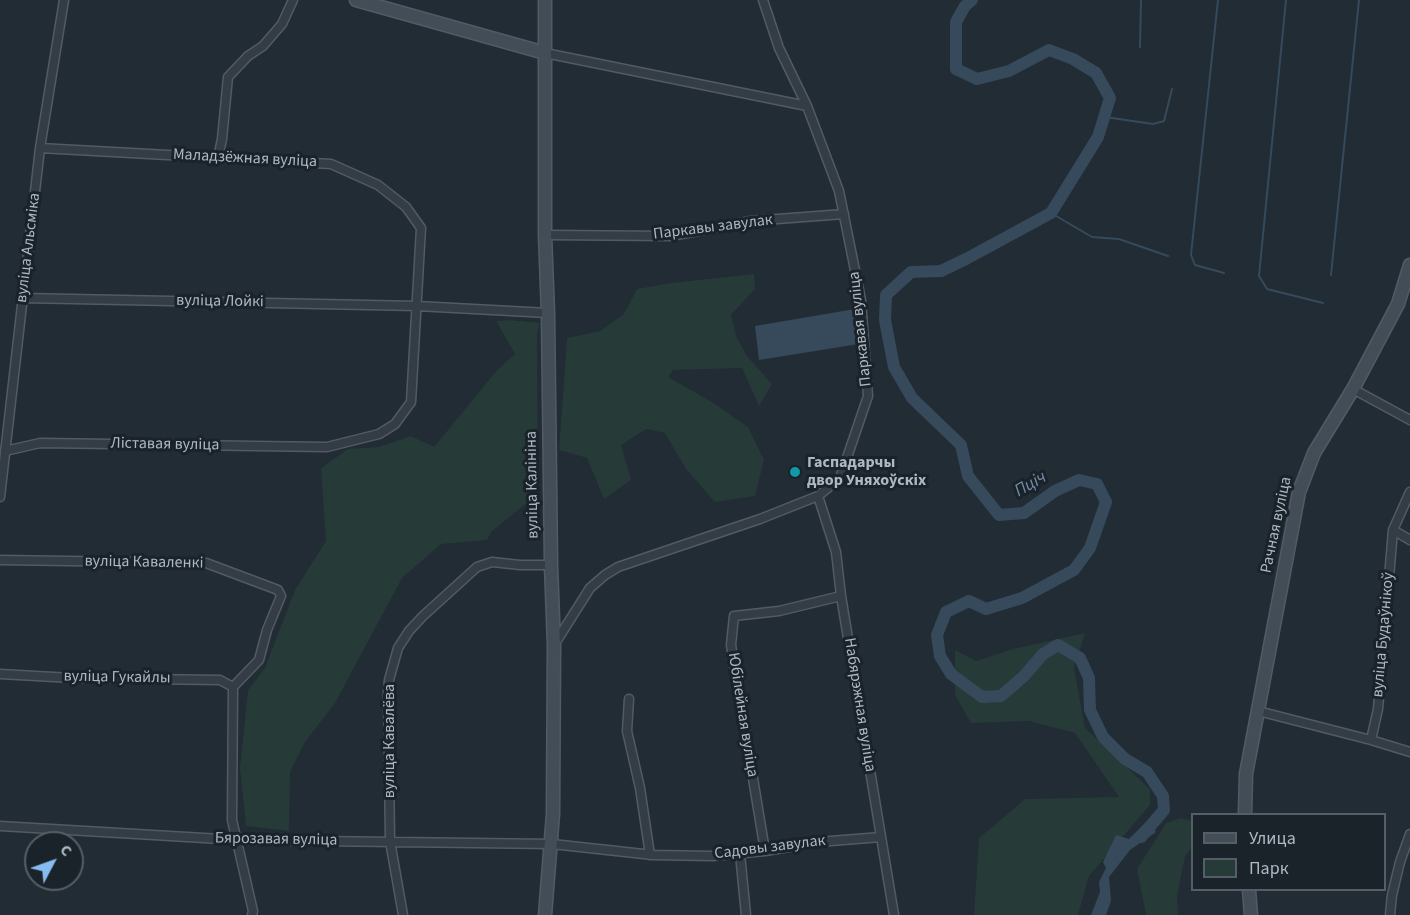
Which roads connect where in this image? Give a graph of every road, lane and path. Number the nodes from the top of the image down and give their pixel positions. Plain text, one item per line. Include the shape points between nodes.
1 (64, 0) edge
2 (293, 0) edge
3 (356, 0) edge
4 (545, 0) edge
5 (763, 0) edge
6 (545, 53) junction
7 (807, 106) junction
8 (40, 148) junction
9 (218, 158) junction
10 (844, 214) junction
11 (545, 236) junction
12 (1410, 265) edge
13 (23, 298) junction
14 (417, 306) junction
15 (548, 313) junction
16 (1353, 390) junction
17 (1410, 420) edge
18 (5, 451) junction
19 (1410, 492) edge
20 (818, 496) junction
21 (0, 497) edge
22 (1393, 530) junction
23 (1410, 540) edge
24 (0, 560) edge
25 (551, 565) junction
26 (841, 596) junction
27 (554, 646) junction
28 (0, 674) edge
29 (233, 687) junction
30 (629, 699) dead end
31 (1258, 711) junction
32 (1371, 740) junction
33 (1410, 752) edge
34 (1245, 813) edge
35 (0, 826) edge
36 (1410, 834) edge
37 (881, 837) junction
38 (238, 840) junction
39 (390, 841) junction
40 (552, 844) junction
41 (765, 851) junction
42 (740, 854) junction
43 (650, 855) junction
44 (1250, 891) edge
45 (252, 915) edge
46 (403, 915) edge
47 (546, 915) edge
48 (746, 915) edge
49 (894, 915) edge
50 (1251, 915) edge
51 (1390, 915) edge

1 - 8 street, вуліца Альсміка
2 - 9 street via 282,24 228,77
3 - 6 street
4 - 6 street, вуліца Калініна
5 - 7 street, Паркавая вуліца
6 - 7 street
6 - 11 street, вуліца Калініна
7 - 10 street, Паркавая вуліца
8 - 9 street, Маладзёжная вуліца
8 - 13 street, вуліца Альсміка
9 - 14 street, Маладзёжная вуліца via 331,164 378,185 406,207 421,228
10 - 11 street, Паркавы завулак via 751,221 671,236
10 - 20 street, Паркавая вуліца via 861,300 868,396 840,478
11 - 15 street, вуліца Калініна
12 - 16 street, Рачная вуліца via 1398,304
13 - 14 street, вуліца Лойкі
13 - 18 street, вуліца Альсміка
14 - 15 street, вуліца Лойкі
14 - 18 street, Ліставая вуліца via 411,402 395,424 379,434 327,447 40,443
15 - 25 street, вуліца Калініна
16 - 17 street
16 - 31 street, Рачная вуліца via 1314,453 1299,492
18 - 21 street, вуліца Альсміка
19 - 22 street, вуліца Будаўнікоў
20 - 26 street, Набярэжная вуліца via 836,552
20 - 27 street, Паркавая вуліца via 618,567 590,588
22 - 23 street
22 - 32 street, вуліца Будаўнікоў via 1378,709
24 - 29 street, вуліца Каваленкі via 206,563 278,590 280,596 259,660
25 - 27 street, вуліца Калініна
25 - 39 street, вуліца Кавалёва via 492,562 477,567 423,616 398,648 388,686
26 - 37 street, Набярэжная вуліца
26 - 41 street, Юбілейная вуліца via 779,611 734,616 730,645
27 - 40 street, вуліца Калініна
28 - 29 street, вуліца Гукайлы via 220,680
29 - 38 street via 232,820
30 - 43 street via 627,731
31 - 32 street
31 - 34 street, Рачная вуліца via 1246,774
32 - 33 street
35 - 38 street, Бярозавая вуліца
36 - 51 street
37 - 41 street, Садовы завулак
37 - 49 street, Набярэжная вуліца
38 - 39 street, Бярозавая вуліца
38 - 45 street
39 - 40 street, Бярозавая вуліца
39 - 46 street, вуліца Кавалёва
40 - 43 street, Садовы завулак
40 - 47 street, вуліца Калініна
41 - 42 street, Садовы завулак
42 - 43 street, Садовы завулак
42 - 48 street
44 - 50 street

